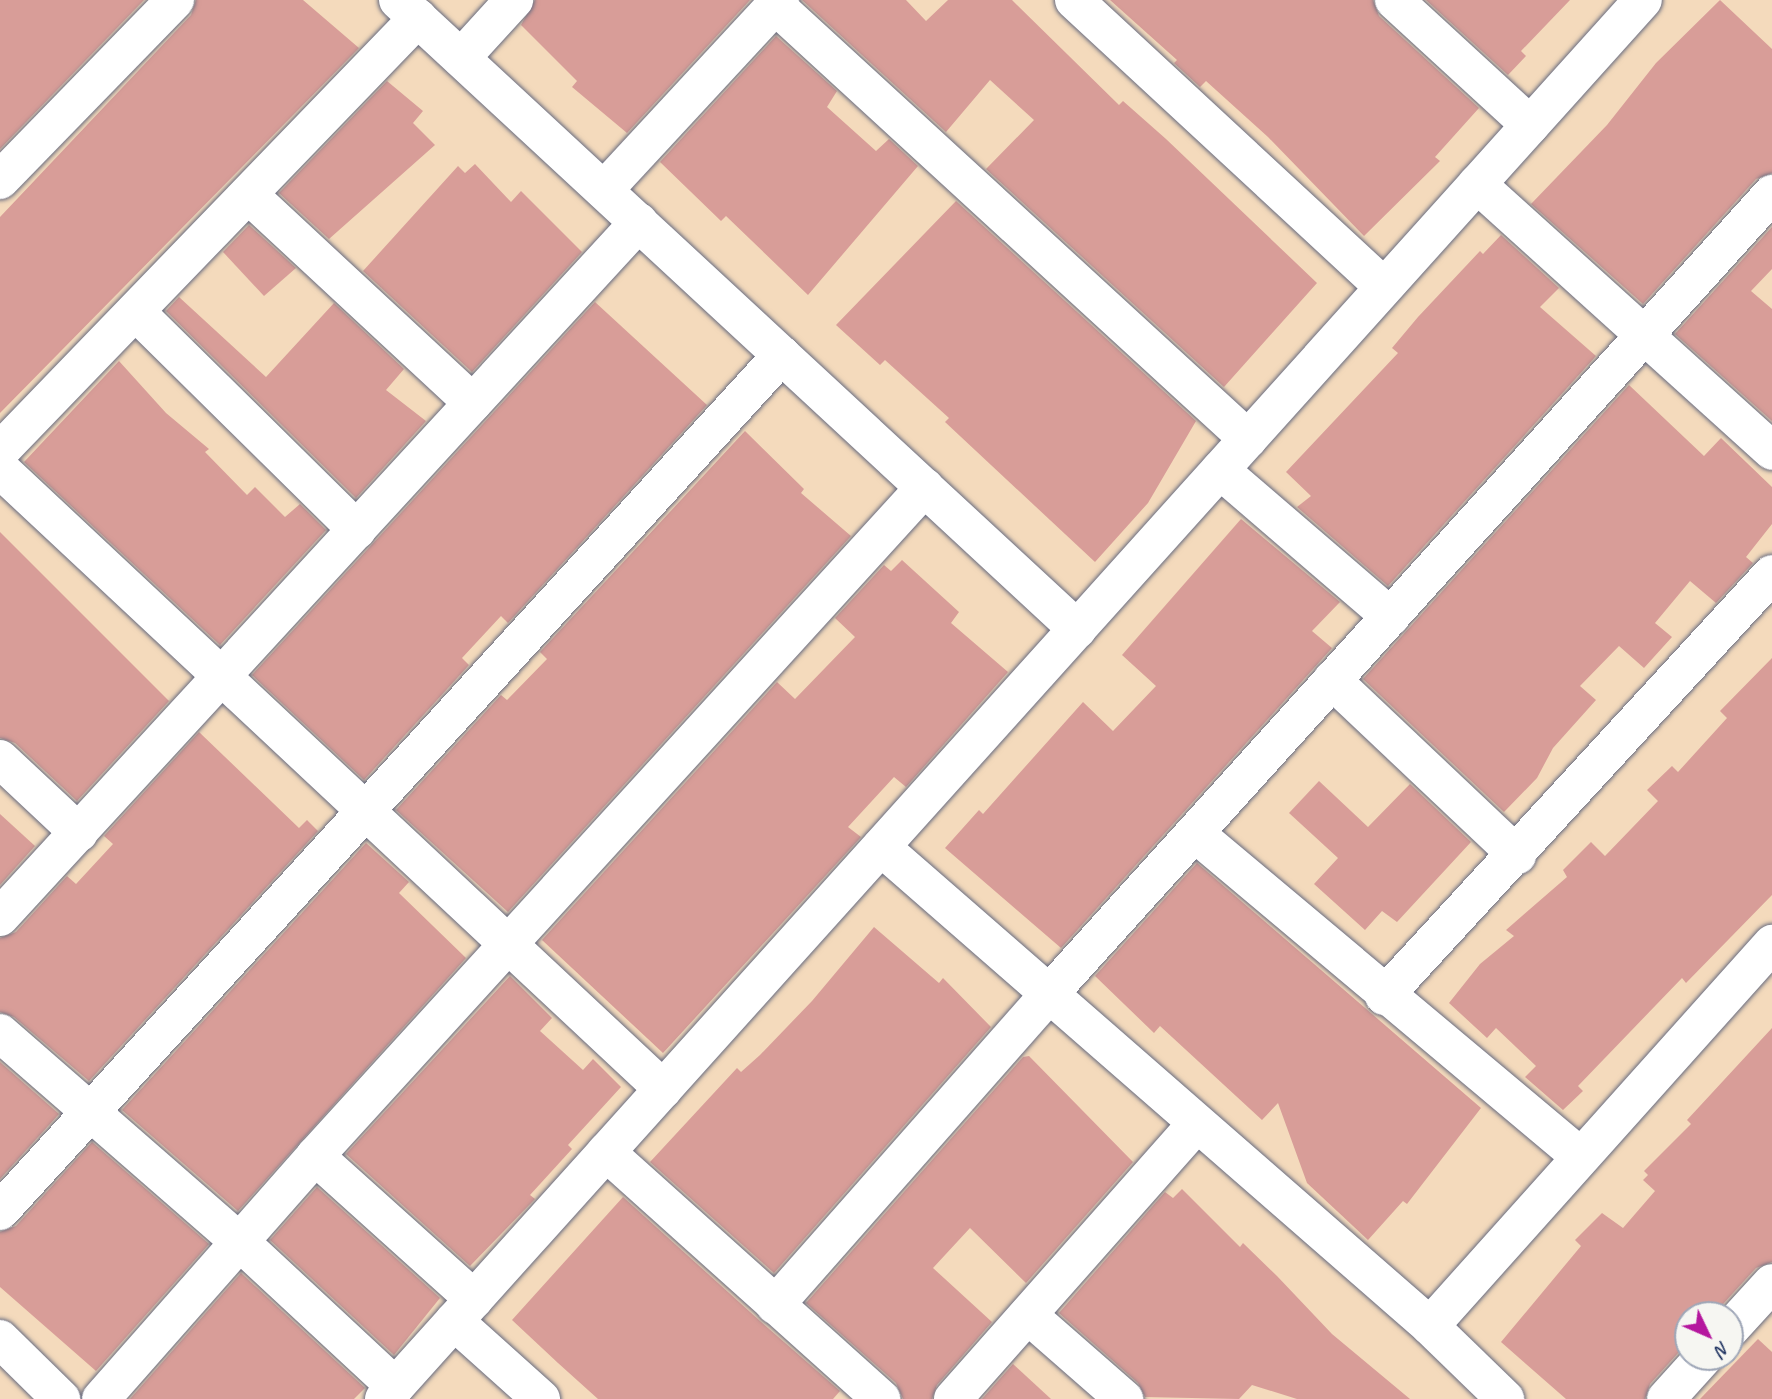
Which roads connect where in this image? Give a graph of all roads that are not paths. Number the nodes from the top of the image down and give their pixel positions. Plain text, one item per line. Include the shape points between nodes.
1 (175, 0) edge
2 (514, 0) edge
3 (1074, 0) edge
4 (1394, 0) edge
5 (1643, 0) edge
6 (778, 3) edge
7 (408, 9) edge
8 (461, 58) junction
9 (1530, 125) junction
10 (0, 180) edge
11 (1477, 184) junction
12 (604, 190) junction
13 (1772, 194) edge
14 (250, 196) junction
15 (639, 222) junction
16 (1384, 287) junction
17 (137, 313) junction
18 (1645, 335) junction
19 (782, 355) junction
20 (473, 403) junction
21 (1248, 439) junction
22 (0, 451) edge
23 (1772, 451) edge
24 (0, 469) edge
25 (1220, 470) junction
26 (925, 487) junction
27 (357, 530) junction
28 (1772, 574) edge
29 (1391, 617) junction
30 (1077, 629) junction
31 (223, 678) junction
32 (1332, 680) junction
33 (0, 759) edge
34 (368, 810) junction
35 (79, 833) junction
36 (1197, 835) junction
37 (881, 847) junction
38 (1517, 855) junction
39 (0, 917) edge
40 (507, 943) junction
41 (1771, 946) edge
42 (1048, 995) junction
43 (1384, 996) junction
44 (0, 1034) edge
45 (663, 1089) junction
46 (90, 1114) junction
47 (1196, 1124) junction
48 (606, 1152) junction
49 (314, 1156) junction
50 (1580, 1156) junction
51 (0, 1211) edge
52 (240, 1242) junction
53 (1768, 1296) edge
54 (775, 1305) junction
55 (464, 1310) junction
56 (1028, 1315) junction
57 (1744, 1317) edge
58 (1430, 1326) junction
59 (0, 1339) edge
60 (1691, 1371) edge
61 (389, 1392) edge
62 (61, 1399) edge
63 (101, 1399) edge
64 (541, 1399) edge
65 (881, 1399) edge
66 (953, 1399) edge
67 (1124, 1399) edge
68 (1505, 1399) edge
69 (1666, 1399) edge

1 - 10 street
2 - 8 street
3 - 16 street
4 - 9 street
5 - 9 street
6 - 12 street
6 - 21 street
7 - 8 street
7 - 14 street
8 - 12 street
9 - 11 street
11 - 16 street
11 - 18 street
12 - 15 street
13 - 18 street
14 - 17 street
14 - 20 street
15 - 19 street
15 - 20 street
16 - 21 street
17 - 22 street
17 - 27 street
18 - 23 street
18 - 29 street
19 - 26 street
19 - 34 street
20 - 27 street
21 - 25 street
24 - 31 street
25 - 29 street
25 - 30 street
26 - 30 street
26 - 40 street
27 - 31 street
28 - 38 street
29 - 32 street
30 - 37 street
31 - 34 street
31 - 35 street
32 - 36 street
32 - 38 street
33 - 35 street
34 - 40 street
34 - 46 street
35 - 39 street
36 - 42 street
36 - 43 street
37 - 42 street
37 - 45 street
38 - 43 street
40 - 45 street
40 - 49 street
41 - 50 street
42 - 47 street
42 - 54 street
43 - 50 street
44 - 46 street
45 - 48 street
46 - 51 street
46 - 52 street
47 - 56 street
47 - 58 street
48 - 54 street
48 - 55 street
49 - 52 street
49 - 55 street
50 - 58 street
52 - 61 street
52 - 63 street
53 - 57 street
54 - 65 street
55 - 61 street
55 - 64 street
56 - 66 street
56 - 67 street
58 - 68 street
59 - 62 street
60 - 69 street

